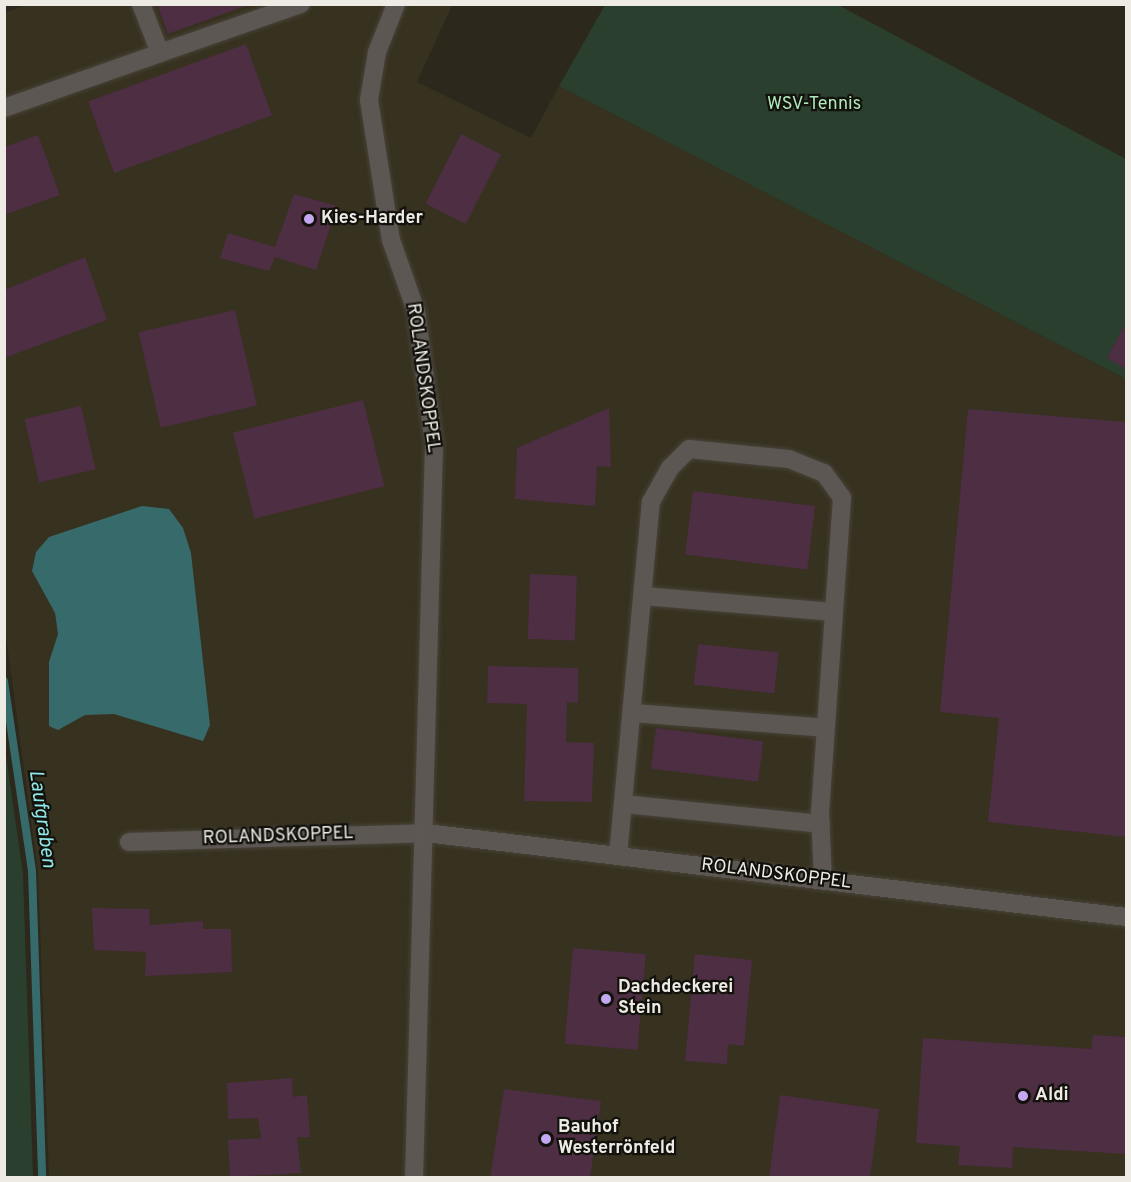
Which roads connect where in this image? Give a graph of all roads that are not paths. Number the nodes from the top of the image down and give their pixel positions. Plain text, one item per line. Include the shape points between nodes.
1 (141, 4) edge
2 (302, 4) edge
3 (396, 4) edge
4 (160, 53) junction
5 (4, 108) edge
6 (643, 596) junction
7 (832, 612) junction
8 (632, 713) junction
9 (825, 728) junction
10 (624, 804) junction
11 (821, 824) junction
12 (426, 833) junction
13 (129, 842) dead end
14 (618, 856) junction
15 (823, 880) junction
16 (1126, 916) edge
17 (414, 1178) edge

1 - 4 street
2 - 4 street
3 - 12 street, ROLANDSKOPPEL via 377,52 369,100 391,240 416,311 434,445
4 - 5 street
6 - 7 street
6 - 7 street via 651,502 670,468 689,449 789,459 824,473 842,498
6 - 8 street
7 - 9 street
8 - 9 street
8 - 10 street
9 - 11 street
10 - 11 street
10 - 14 street
11 - 15 street
12 - 13 street, ROLANDSKOPPEL
12 - 14 street, ROLANDSKOPPEL
12 - 17 street, ROLANDSKOPPEL
14 - 15 street, ROLANDSKOPPEL
15 - 16 street, ROLANDSKOPPEL

